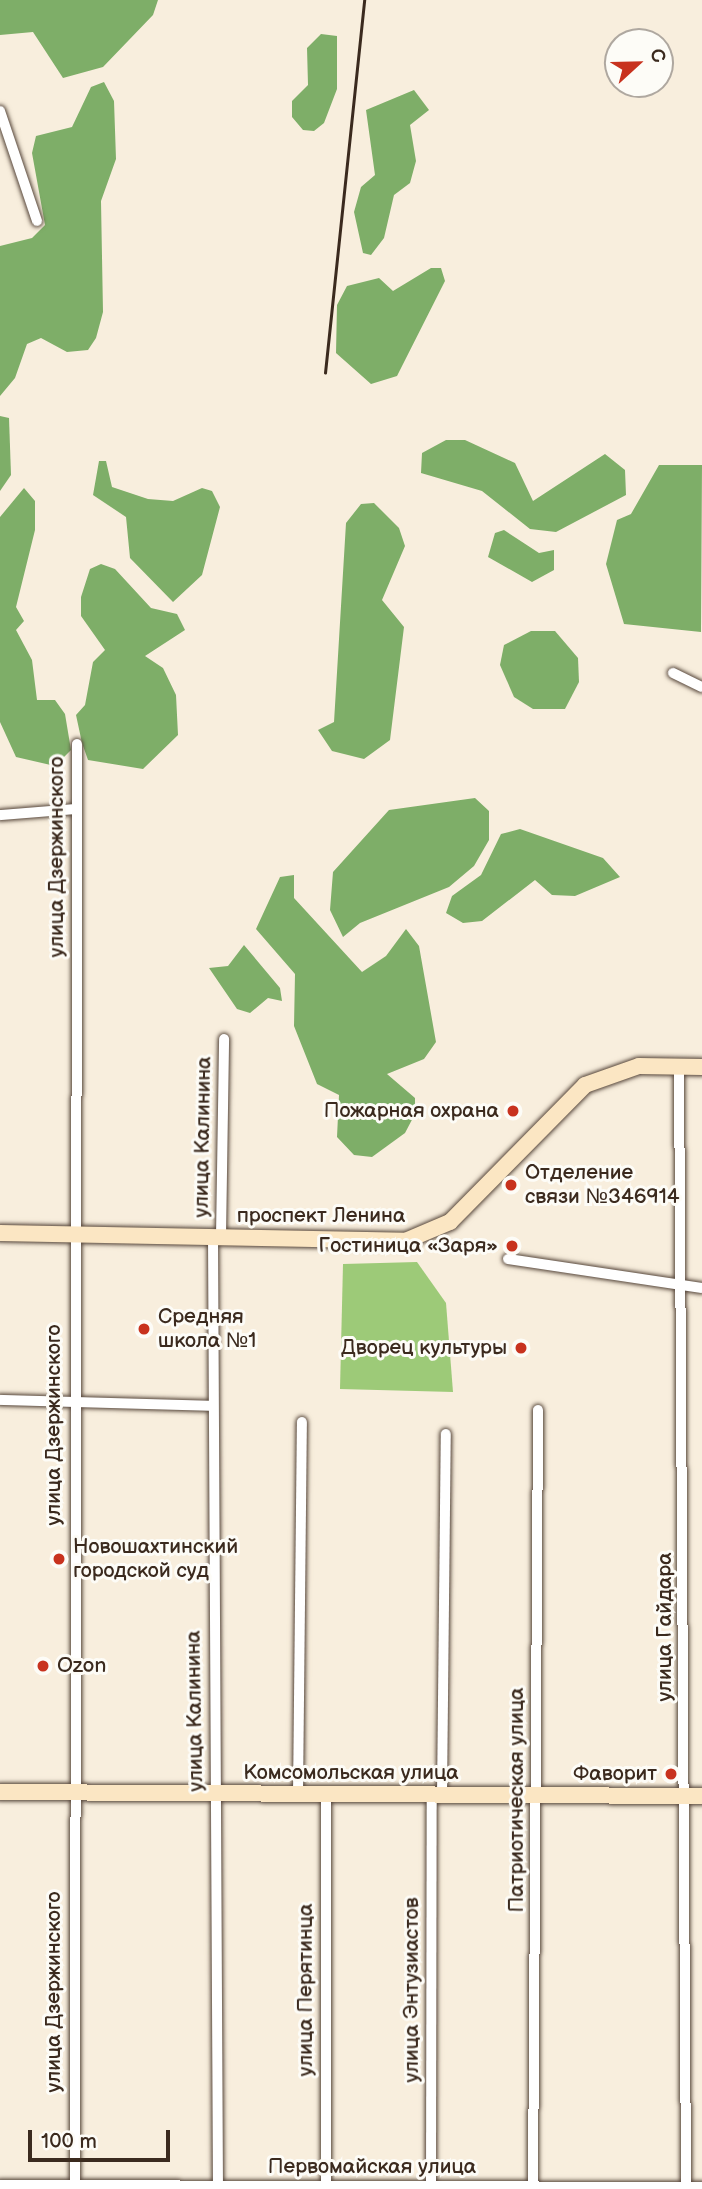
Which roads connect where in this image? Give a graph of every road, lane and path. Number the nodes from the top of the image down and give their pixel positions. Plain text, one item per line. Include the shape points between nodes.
1 (0, 111) edge
2 (37, 221) dead end
3 (673, 673) dead end
4 (702, 687) edge
5 (77, 744) dead end
6 (77, 809) junction
7 (0, 816) edge
8 (224, 1039) dead end
9 (678, 1066) junction
10 (702, 1067) edge
11 (0, 1233) edge
12 (74, 1233) junction
13 (217, 1236) junction
14 (508, 1259) dead end
15 (702, 1288) edge
16 (684, 1289) junction
17 (0, 1400) edge
18 (74, 1402) junction
19 (213, 1406) junction
20 (538, 1410) dead end
21 (302, 1422) dead end
22 (446, 1434) dead end
23 (0, 1792) edge
24 (71, 1793) junction
25 (215, 1793) junction
26 (298, 1794) junction
27 (326, 1794) junction
28 (437, 1794) junction
29 (537, 1795) junction
30 (684, 1796) junction
31 (702, 1796) edge
32 (0, 2185) edge
33 (218, 2186) junction
34 (326, 2186) junction
35 (431, 2186) junction
36 (75, 2187) edge
37 (287, 2187) edge
38 (686, 2187) junction
39 (702, 2187) edge
40 (533, 2188) edge

1 - 2 street
3 - 4 street
5 - 6 street, улица Дзержинского
6 - 7 street
6 - 12 street, улица Дзержинского
8 - 13 street, улица Калинина
9 - 10 main road, проспект Ленина
9 - 13 main road, проспект Ленина via 614,1070 585,1084 435,1232 405,1241
9 - 16 street, улица Гайдара
11 - 12 main road, проспект Ленина
12 - 13 main road, проспект Ленина
12 - 18 street, улица Дзержинского
13 - 19 street, улица Калинина
14 - 16 street via 532,1258
15 - 16 street
16 - 30 street, улица Гайдара
17 - 18 street
18 - 19 street
18 - 24 street, улица Дзержинского
19 - 25 street, улица Калинина
20 - 29 street, Патриотическая улица
21 - 26 street
22 - 28 street, улица Энтузиастов
23 - 24 main road, Комсомольская улица
24 - 25 main road, Комсомольская улица
24 - 36 street, улица Дзержинского
25 - 26 main road, Комсомольская улица
25 - 33 street, улица Калинина
26 - 27 main road, Комсомольская улица
27 - 28 main road, Комсомольская улица
27 - 34 street, улица Перятинца
28 - 29 main road, Комсомольская улица
28 - 35 street, улица Энтузиастов
29 - 30 main road, Комсомольская улица
29 - 40 street, Патриотическая улица
30 - 31 main road, Комсомольская улица
30 - 38 street, улица Гайдара
32 - 36 street, Первомайская улица
33 - 36 street, Первомайская улица
33 - 37 street, Первомайская улица
34 - 35 street, Первомайская улица
34 - 37 street, Первомайская улица
35 - 40 street, Первомайская улица
38 - 39 street, Первомайская улица
38 - 40 street, Первомайская улица

